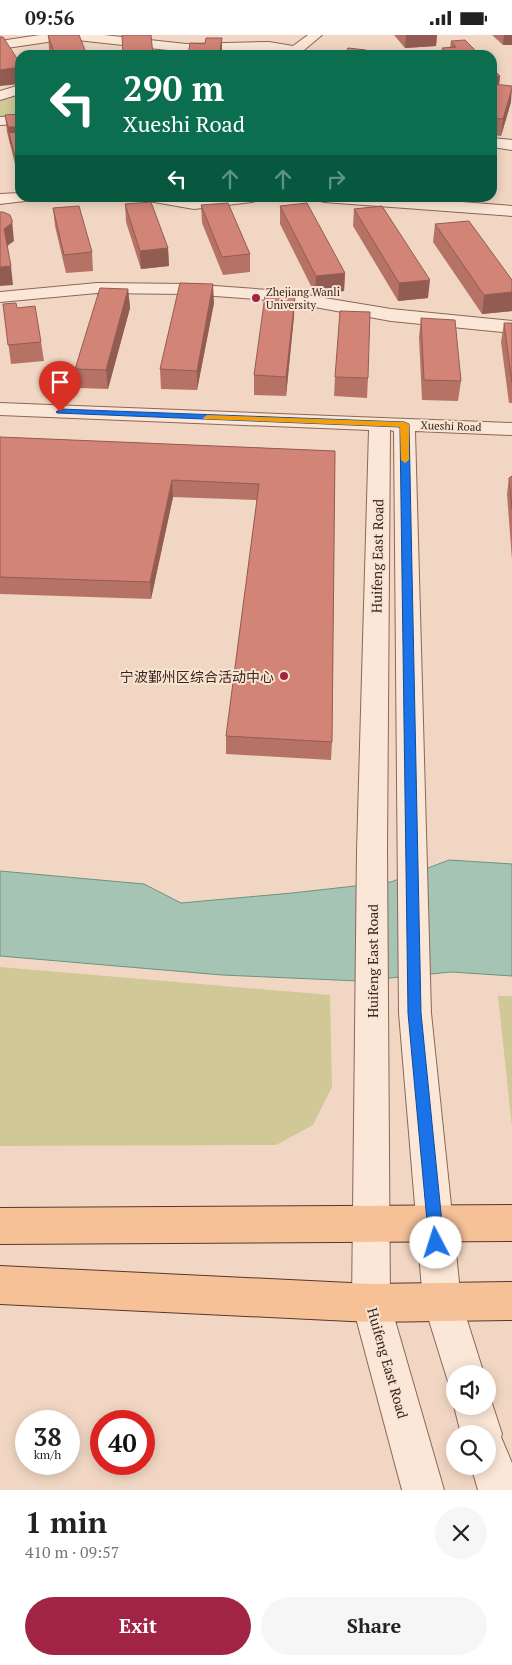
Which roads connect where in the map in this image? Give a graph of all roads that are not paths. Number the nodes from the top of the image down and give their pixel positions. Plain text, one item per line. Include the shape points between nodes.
1 (67, 35) edge
2 (316, 35) edge
3 (0, 45) edge
4 (283, 50) edge
5 (297, 50) edge
6 (15, 91) edge
7 (0, 96) edge
8 (15, 120) edge
9 (0, 121) edge
10 (497, 143) edge
11 (512, 145) edge
12 (15, 198) edge
13 (0, 199) edge
14 (183, 202) edge
15 (211, 202) edge
16 (391, 202) edge
17 (512, 211) edge
18 (0, 297) edge
19 (512, 327) edge
20 (0, 409) edge
21 (380, 424) junction
22 (404, 424) junction
23 (512, 429) edge
24 (435, 1223) junction
25 (512, 1223) edge
26 (370, 1224) junction
27 (0, 1226) edge
28 (0, 1285) edge
29 (442, 1301) junction
30 (512, 1301) edge
31 (370, 1303) junction
32 (461, 1365) edge
33 (495, 1475) edge
34 (423, 1490) edge
35 (499, 1490) edge

1 - 3 street
1 - 4 street via 186,48 269,46
2 - 5 street
6 - 7 street
8 - 9 street
10 - 11 street
12 - 13 street
14 - 15 street
16 - 17 street
18 - 19 street via 97,289 188,289 282,296 391,315
20 - 21 street, Xueshi Road
21 - 22 street, Xueshi Road
21 - 26 street, Huifeng East Road via 372,851
22 - 23 street, Xueshi Road
22 - 24 street, Huifeng East Road via 415,1013
24 - 25 main road
24 - 26 main road
24 - 29 street, Huifeng East Road
26 - 27 main road
26 - 31 street, Huifeng East Road
28 - 31 main road
29 - 30 main road
29 - 31 main road
29 - 32 street, Huifeng East Road
31 - 34 street, Huifeng East Road
33 - 35 street

